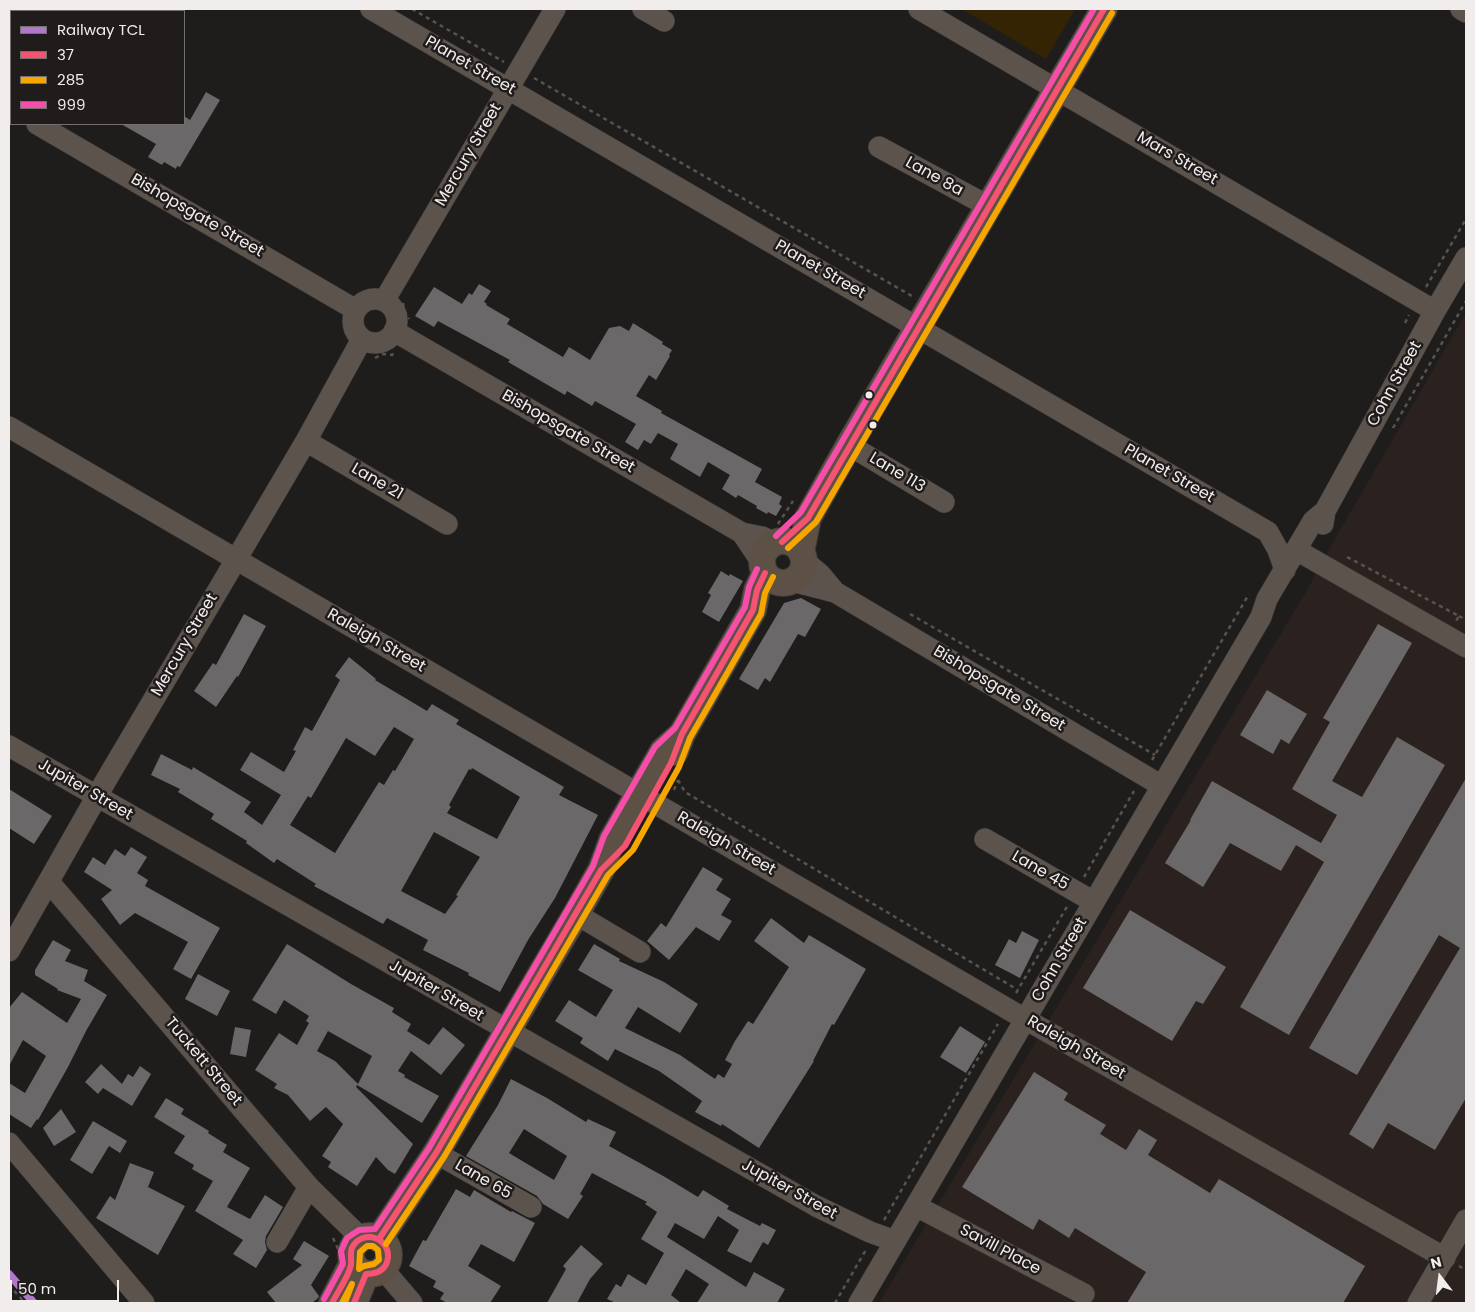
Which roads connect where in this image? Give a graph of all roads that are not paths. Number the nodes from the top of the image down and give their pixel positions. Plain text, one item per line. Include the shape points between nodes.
1 (371, 9) edge
2 (555, 9) edge
3 (643, 9) edge
4 (919, 9) edge
5 (1104, 9) edge
6 (1461, 9) edge
7 (1466, 12) edge
8 (664, 21) dead end
9 (508, 88) junction
10 (1058, 89) junction
11 (39, 125) edge
12 (879, 147) dead end
13 (988, 206) junction
14 (1466, 258) edge
15 (394, 301) junction
16 (1426, 306) junction
17 (356, 310) junction
18 (918, 327) junction
19 (400, 334) junction
20 (362, 339) junction
21 (9, 427) edge
22 (306, 441) junction
23 (849, 445) junction
24 (944, 502) dead end
25 (1319, 516) junction
26 (447, 524) dead end
27 (1268, 532) junction
28 (1305, 555) junction
29 (782, 558) junction
30 (235, 559) junction
31 (1285, 570) junction
32 (1261, 617) junction
33 (1466, 647) edge
34 (9, 746) edge
35 (1162, 786) junction
36 (654, 795) junction
37 (96, 797) junction
38 (985, 839) dead end
39 (49, 882) junction
40 (1094, 902) junction
41 (576, 914) junction
42 (9, 951) edge
43 (640, 952) dead end
44 (1026, 1019) junction
45 (508, 1031) junction
46 (9, 1143) edge
47 (436, 1153) junction
48 (309, 1187) junction
49 (916, 1206) junction
50 (531, 1207) dead end
51 (1466, 1220) edge
52 (876, 1234) junction
53 (370, 1238) junction
54 (277, 1242) dead end
55 (1445, 1258) junction
56 (367, 1269) junction
57 (1084, 1294) dead end
58 (144, 1303) edge
59 (332, 1303) edge
60 (354, 1303) edge
61 (412, 1303) edge
62 (859, 1303) edge
63 (1418, 1303) edge

1 - 9 street, Planet Street
2 - 9 street, Mercury Street
3 - 8 street
4 - 10 street, Mars Street
5 - 10 main road
6 - 7 street
9 - 15 street, Mercury Street
9 - 18 street, Planet Street
10 - 13 main road
10 - 16 street, Mars Street
11 - 17 street, Bishopsgate Street
12 - 13 street, Lane 8a
13 - 18 main road
14 - 16 street, Cohn Street
15 - 17 street via 371,299
15 - 19 street via 390,304 397,317
16 - 25 street, Cohn Street
17 - 20 street via 352,323
18 - 23 main road
18 - 27 street, Planet Street
19 - 20 street via 383,341
19 - 29 street, Bishopsgate Street via 742,533 762,537
20 - 22 street, Mercury Street
21 - 30 street, Raleigh Street
22 - 26 street, Lane 21
22 - 30 street, Mercury Street
23 - 24 street, Lane 113
23 - 29 main road via 801,509
25 - 27 street via 1302,528
25 - 28 street, Cohn Street via 1322,525
25 - 31 street, Cohn Street
27 - 31 street
28 - 32 street, Cohn Street via 1272,608
28 - 33 street
29 - 35 street, Bishopsgate Street via 820,574 835,592
29 - 36 main road via 769,598 753,610 682,734
30 - 36 street, Raleigh Street
30 - 37 street, Mercury Street
31 - 32 street, Cohn Street via 1267,599
32 - 35 street, Cohn Street
34 - 37 street, Jupiter Street
35 - 40 street, Cohn Street
36 - 41 main road via 612,840 602,870
36 - 44 street, Raleigh Street
37 - 39 street, Mercury Street
37 - 45 street, Jupiter Street
38 - 40 street, Lane 45
39 - 42 street, Mercury Street
39 - 48 street, Tuckett Street
40 - 44 street, Cohn Street
41 - 43 street
41 - 45 main road
44 - 49 street, Cohn Street
44 - 55 street, Raleigh Street
45 - 47 main road
45 - 52 street, Jupiter Street via 816,1206
46 - 58 street
47 - 50 street, Lane 65
47 - 53 main road
48 - 53 street, Tuckett Street
48 - 54 street
49 - 52 street, Cohn Street
49 - 57 street, Savill Place
51 - 55 street
52 - 62 street, Cohn Street
53 - 56 main road via 352,1246 350,1252
53 - 56 main road via 384,1242 389,1253 386,1265
55 - 63 street
56 - 59 main road
56 - 60 main road
56 - 61 street

